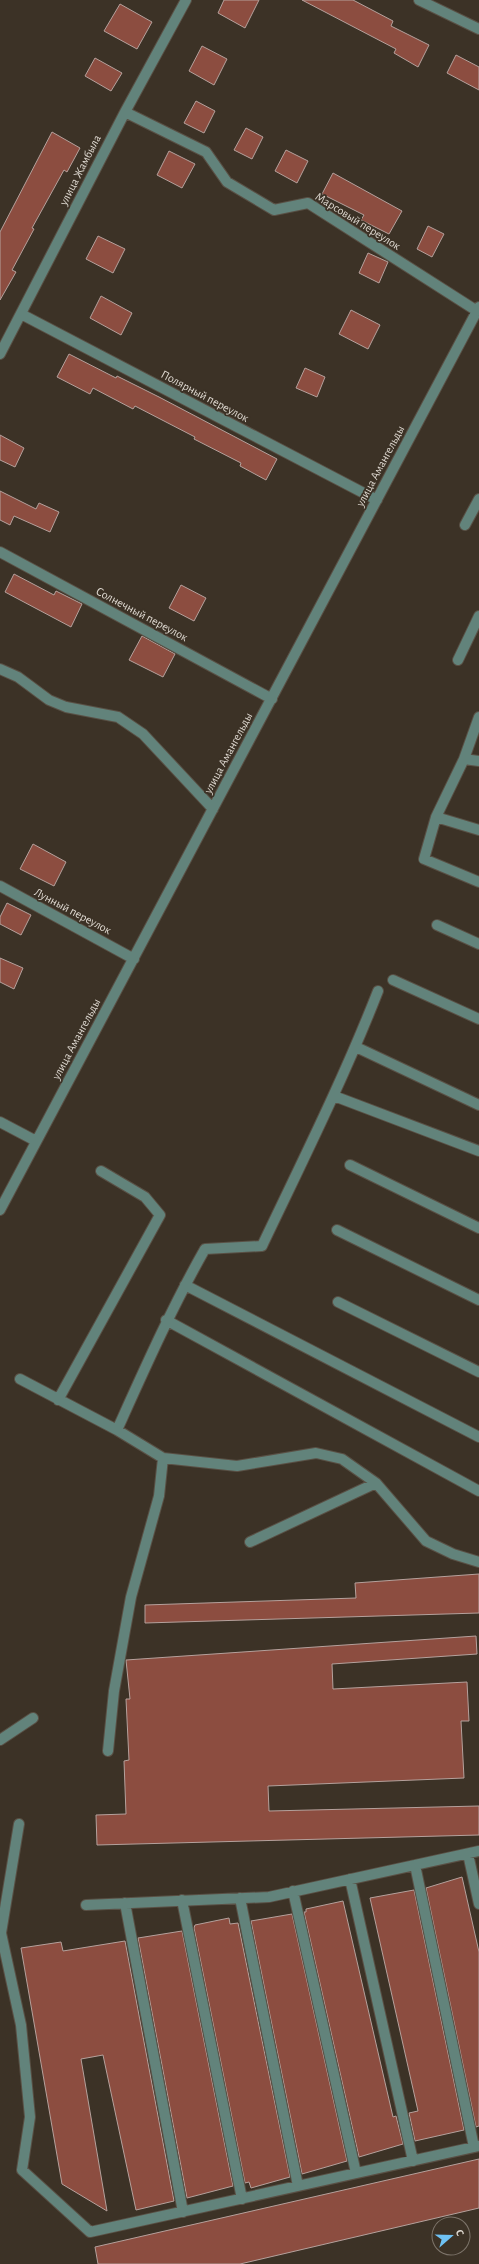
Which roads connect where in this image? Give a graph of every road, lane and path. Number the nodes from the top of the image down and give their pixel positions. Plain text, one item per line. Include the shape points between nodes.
1 (186, 0) edge
2 (419, 0) edge
3 (479, 29) edge
4 (125, 112) junction
5 (478, 309) edge
6 (21, 314) junction
7 (0, 354) edge
8 (479, 499) edge
9 (377, 500) junction
10 (465, 525) dead end
11 (0, 552) edge
12 (479, 616) edge
13 (458, 660) dead end
14 (0, 668) edge
15 (272, 699) junction
16 (479, 716) edge
17 (464, 759) junction
18 (479, 761) edge
19 (213, 809) junction
20 (436, 817) junction
21 (479, 830) edge
22 (479, 882) edge
23 (0, 886) edge
24 (438, 924) dead end
25 (479, 944) edge
26 (134, 958) junction
27 (393, 980) dead end
28 (378, 991) dead end
29 (479, 1019) edge
30 (356, 1047) junction
31 (334, 1096) junction
32 (479, 1105) edge
33 (0, 1122) edge
34 (36, 1141) junction
35 (479, 1151) edge
36 (350, 1165) dead end
37 (100, 1171) dead end
38 (0, 1210) edge
39 (479, 1228) edge
40 (337, 1230) dead end
41 (185, 1285) junction
42 (479, 1300) edge
43 (338, 1302) dead end
44 (166, 1320) junction
45 (479, 1372) edge
46 (20, 1379) dead end
47 (58, 1400) junction
48 (117, 1430) junction
49 (479, 1437) edge
50 (163, 1458) junction
51 (376, 1483) junction
52 (479, 1491) edge
53 (250, 1542) dead end
54 (479, 1562) edge
55 (33, 1718) dead end
56 (0, 1740) edge
57 (108, 1751) dead end
58 (19, 1824) dead end
59 (479, 1851) edge
60 (468, 1854) junction
61 (415, 1865) junction
62 (350, 1879) junction
63 (293, 1891) junction
64 (240, 1898) junction
65 (182, 1900) junction
66 (125, 1903) junction
67 (479, 1904) edge
68 (86, 1905) dead end
69 (476, 2147) edge
70 (413, 2161) junction
71 (356, 2173) junction
72 (298, 2186) junction
73 (242, 2199) junction
74 (183, 2212) junction

1 - 4 street, улица Жамбыла
2 - 3 street
4 - 5 street, Марсовый переулок via 206,152 226,182 274,210 308,203
4 - 6 street, улица Жамбыла
5 - 9 street, улица Амангельды
6 - 7 street, улица Жамбыла
6 - 9 street, Полярный переулок
8 - 10 street
9 - 15 street, улица Амангельды
11 - 15 street, Солнечный переулок
12 - 13 street
14 - 19 street via 18,677 49,700 66,707 118,717 143,734
15 - 19 street, улица Амангельды
16 - 17 street
17 - 18 street
17 - 20 street
19 - 26 street, улица Амангельды
20 - 21 street
20 - 22 street via 424,859
23 - 26 street, Лунный переулок
24 - 25 street
26 - 34 street, улица Амангельды
27 - 29 street
28 - 30 street
30 - 31 street
30 - 32 street
31 - 35 street
31 - 41 street via 262,1246 206,1249
33 - 34 street
34 - 38 street, улица Амангельды
36 - 39 street
37 - 47 street via 145,1197 160,1215
40 - 42 street
41 - 44 street via 183,1293
41 - 49 street
43 - 45 street
44 - 48 street
44 - 52 street
46 - 47 street
47 - 48 street
48 - 50 street
50 - 51 street via 237,1466 316,1452 342,1459
50 - 57 street via 159,1496 131,1597 123,1637
51 - 53 street
51 - 54 street via 426,1541 453,1554
55 - 56 street
58 - 74 street via 1,1933 21,2025 30,2117 22,2170 90,2232
59 - 60 street
60 - 61 street
60 - 67 street
61 - 62 street
61 - 69 street
62 - 63 street
62 - 70 street
63 - 64 street
63 - 71 street
64 - 65 street
64 - 72 street
65 - 66 street
65 - 73 street
66 - 68 street
66 - 74 street
69 - 70 street
70 - 71 street
71 - 72 street
72 - 73 street
73 - 74 street

